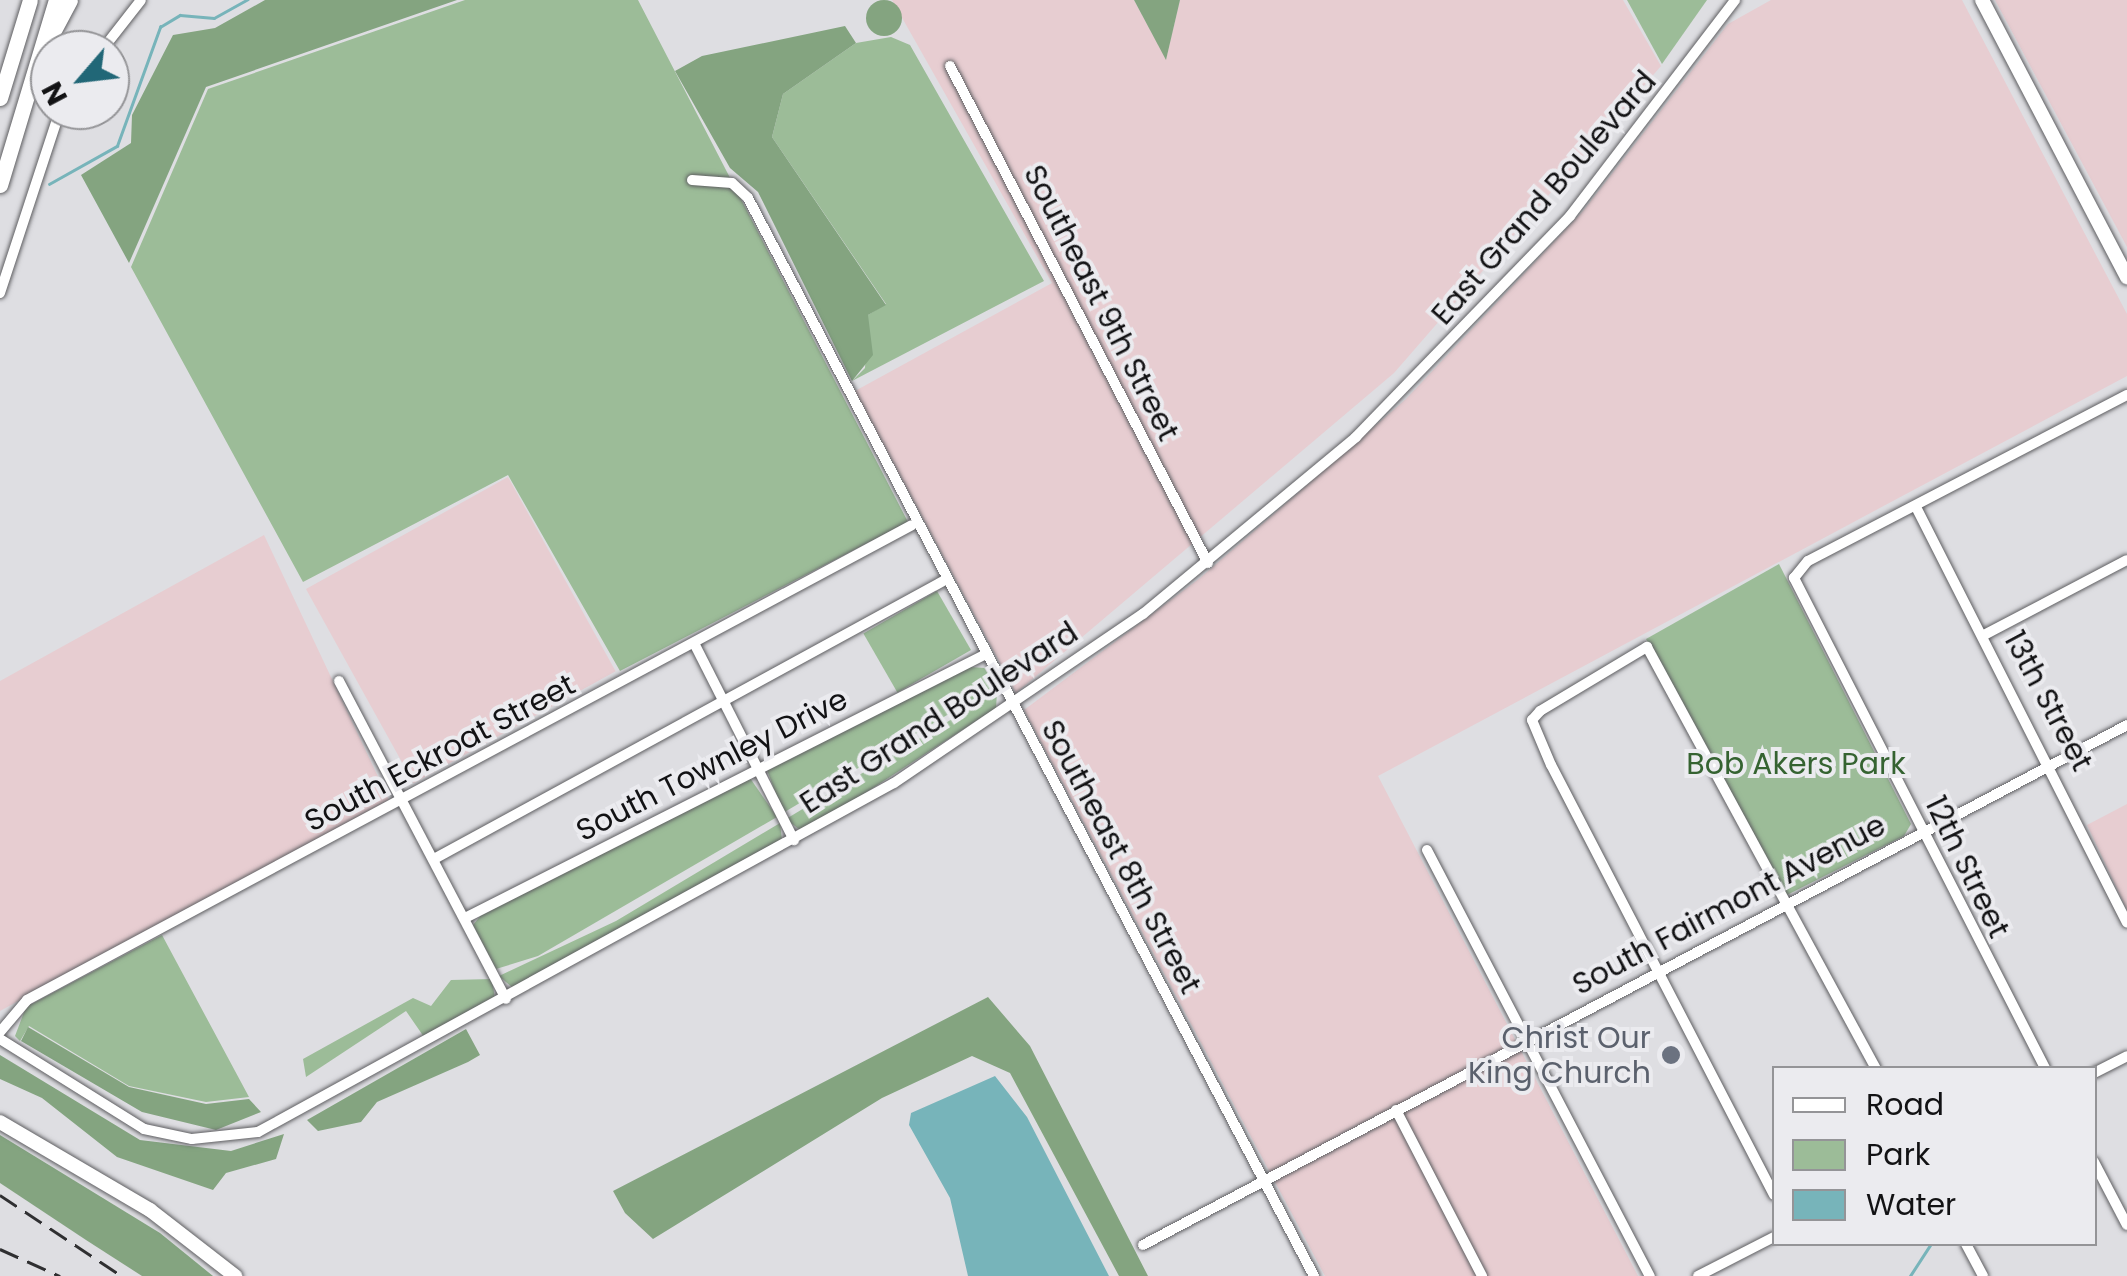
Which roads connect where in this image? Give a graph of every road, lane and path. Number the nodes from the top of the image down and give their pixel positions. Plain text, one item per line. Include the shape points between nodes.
1 (19, 0) edge
2 (30, 0) edge
3 (56, 0) edge
4 (70, 0) edge
5 (141, 0) edge
6 (1735, 0) edge
7 (1982, 0) edge
8 (48, 30) edge
9 (54, 30) edge
10 (118, 30) edge
11 (950, 66) dead end
12 (0, 79) edge
13 (30, 89) edge
14 (0, 98) edge
15 (53, 130) edge
16 (692, 180) dead end
17 (0, 185) edge
18 (2127, 276) edge
19 (0, 292) edge
20 (2127, 395) edge
21 (1916, 507) junction
22 (912, 525) junction
23 (2127, 560) edge
24 (1208, 563) junction
25 (945, 580) junction
26 (1984, 635) junction
27 (695, 645) junction
28 (982, 656) junction
29 (339, 681) dead end
30 (723, 702) junction
31 (1012, 707) junction
32 (2127, 725) edge
33 (2053, 764) junction
34 (758, 770) junction
35 (402, 802) junction
36 (1919, 833) junction
37 (794, 840) junction
38 (1427, 850) dead end
39 (434, 859) junction
40 (1785, 904) junction
41 (465, 918) junction
42 (2127, 923) edge
43 (1657, 974) junction
44 (506, 999) junction
45 (0, 1036) edge
46 (1526, 1040) junction
47 (2127, 1056) edge
48 (1875, 1066) edge
49 (2044, 1066) edge
50 (2097, 1071) edge
51 (1396, 1110) junction
52 (0, 1122) edge
53 (2097, 1168) edge
54 (1262, 1182) junction
55 (1772, 1191) edge
56 (2127, 1225) edge
57 (1772, 1238) edge
58 (1144, 1245) dead end
59 (1967, 1246) edge
60 (235, 1276) edge
61 (1314, 1276) edge
62 (1482, 1276) edge
63 (1650, 1276) edge
64 (1698, 1276) edge
65 (1983, 1276) edge

1 - 12 highway
2 - 14 highway
3 - 8 highway
4 - 9 highway
5 - 10 street
6 - 24 street, East Grand Boulevard via 1503,292 1356,437
7 - 18 main road
11 - 24 street, Southeast 9th Street
13 - 17 highway
15 - 19 street
16 - 22 street, Southeast 8th Street via 732,183 748,198
20 - 21 street
21 - 26 street, 13th Street
21 - 36 street, 12th Street via 1808,561 1794,578
22 - 25 street, Southeast 8th Street
22 - 27 street, South Eckroat Street
23 - 26 street
24 - 31 street, East Grand Boulevard
25 - 28 street, Southeast 8th Street
25 - 30 street
26 - 33 street, 13th Street
27 - 30 street
27 - 35 street, South Eckroat Street
28 - 31 street, Southeast 8th Street
28 - 34 street, South Townley Drive
29 - 35 street
30 - 34 street
30 - 39 street
31 - 37 street, East Grand Boulevard
31 - 54 street, Southeast 8th Street
32 - 33 street, South Fairmont Avenue
33 - 36 street, South Fairmont Avenue
33 - 42 street, 13th Street
34 - 37 street
34 - 41 street, South Townley Drive
35 - 39 street
35 - 45 street, South Eckroat Street via 27,1000
36 - 40 street, South Fairmont Avenue
36 - 49 street, 12th Street
37 - 44 street, East Grand Boulevard
38 - 46 street
39 - 41 street
40 - 43 street, South Fairmont Avenue
40 - 43 street via 1647,648 1532,720
40 - 48 street
41 - 44 street
43 - 46 street, South Fairmont Avenue
43 - 55 street
44 - 45 street, East Grand Boulevard via 296,1117 220,1139 128,1123
46 - 51 street, South Fairmont Avenue
46 - 63 street
47 - 50 street
51 - 54 street, South Fairmont Avenue
51 - 62 street
52 - 60 main road via 150,1210
53 - 56 street
54 - 58 street, South Fairmont Avenue
54 - 61 street, Southeast 8th Street
57 - 64 street
59 - 65 street

